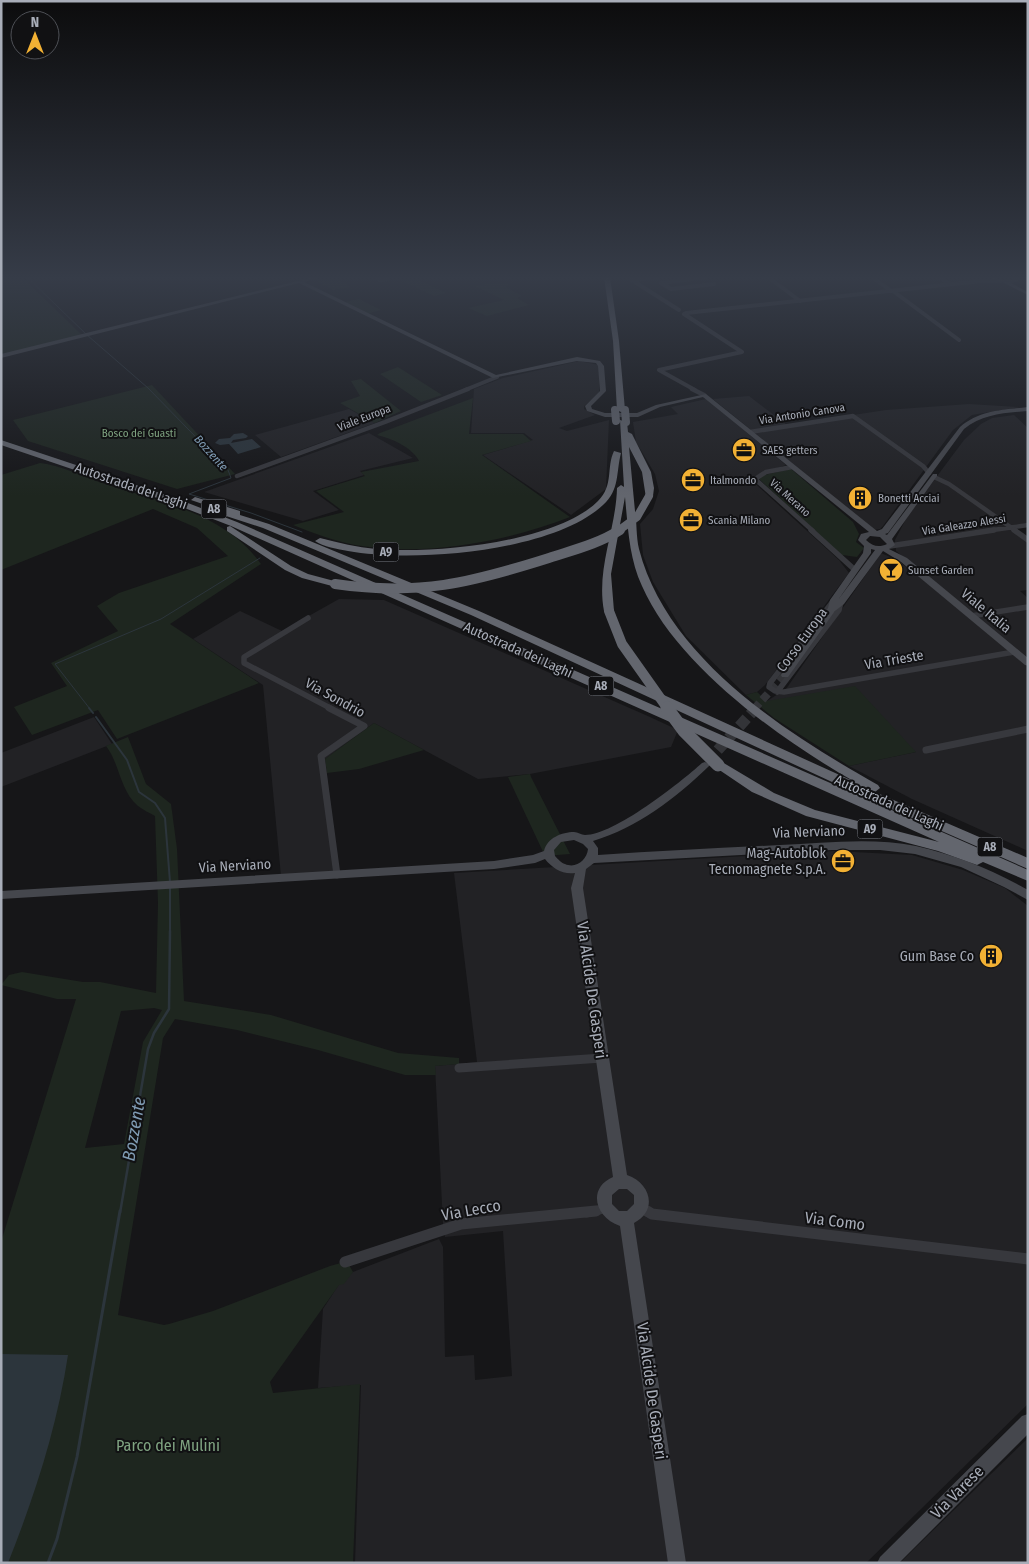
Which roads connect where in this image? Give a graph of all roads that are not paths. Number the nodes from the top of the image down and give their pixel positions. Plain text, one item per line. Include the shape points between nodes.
1 (25, 350) edge
2 (440, 350) edge
3 (611, 350) edge
4 (616, 350) edge
5 (739, 350) edge
6 (1, 356) edge
7 (497, 378) junction
8 (704, 396) junction
9 (1028, 409) edge
10 (620, 410) junction
11 (622, 421) junction
12 (749, 432) junction
13 (1, 438) edge
14 (1, 442) edge
15 (617, 453) junction
16 (792, 467) junction
17 (931, 475) junction
18 (237, 476) dead end
19 (119, 477) junction
20 (172, 500) junction
21 (850, 514) junction
22 (1028, 526) edge
23 (1011, 528) junction
24 (876, 534) junction
25 (866, 535) junction
26 (1028, 540) edge
27 (887, 545) junction
28 (868, 546) junction
29 (842, 558) junction
30 (861, 561) junction
31 (855, 570) junction
32 (836, 603) junction
33 (1028, 607) edge
34 (971, 616) junction
35 (308, 618) dead end
36 (1014, 652) junction
37 (1028, 663) edge
38 (783, 676) junction
39 (777, 692) junction
40 (1028, 729) edge
41 (926, 750) dead end
42 (705, 765) tunnel mouth
43 (953, 831) junction
44 (590, 849) junction
45 (551, 858) junction
46 (1028, 864) edge
47 (581, 868) junction
48 (565, 869) junction
49 (337, 875) junction
50 (1028, 876) edge
51 (1028, 882) edge
52 (577, 888) junction
53 (1, 895) edge
54 (1028, 896) edge
55 (602, 1058) junction
56 (459, 1068) dead end
57 (621, 1181) junction
58 (607, 1208) junction
59 (640, 1208) junction
60 (626, 1218) junction
61 (1028, 1259) edge
62 (345, 1262) dead end
63 (1028, 1422) edge
64 (677, 1563) edge
65 (886, 1563) edge

1 - 6 street
2 - 7 street
3 - 10 highway, A9
4 - 10 highway, A9
5 - 8 street via 742,352 660,370
7 - 8 street, Viale Europa via 573,359 594,360 601,366 603,392 588,408 605,415 638,415 658,406
7 - 18 street, Viale Europa
8 - 12 street
9 - 17 street, Corso Europa via 978,420
10 - 11 highway, A9, bridge
11 - 15 highway, A9
11 - 20 highway, A9, bridge via 647,472 650,486 640,514 628,526 580,548 487,577 446,586 364,588 305,576 226,527
11 - 43 highway, A9 via 635,551 648,591 673,630 720,680 782,731 846,773
12 - 16 street
12 - 17 street, Via Antonio Canova via 853,416 924,466
13 - 19 highway, Autostrada dei Laghi / A8
14 - 20 highway, Autostrada dei Laghi / A8
15 - 19 highway, A9 via 612,487 600,503 580,518 518,540 426,552 378,552 334,545
15 - 51 highway, A9, bridge via 622,498 607,568 609,611 622,644 684,731 718,765 767,795 824,817 970,857
16 - 21 street
16 - 29 street, Via Merano via 776,469 755,479
17 - 23 street, Via Antonio Canova
17 - 24 street, Corso Europa via 885,531
17 - 27 street, Corso Europa
19 - 43 highway, Autostrada dei Laghi / A8 via 266,526 442,600
20 - 50 highway, Autostrada dei Laghi / A8 via 296,550
21 - 24 street
21 - 25 street
22 - 23 street, Via Galeazzo Alessi
23 - 26 street, Via Antonio Canova
23 - 27 street, Via Galeazzo Alessi
24 - 25 street
24 - 27 street
25 - 28 street via 862,540
27 - 28 street
27 - 32 street, Corso Europa
27 - 34 street, Viale Italia
28 - 30 street, Corso Europa
29 - 30 street
29 - 31 street, Via Merano
30 - 31 street, Corso Europa
31 - 32 street, Corso Europa
32 - 38 street
33 - 34 street
34 - 36 street, Viale Italia
35 - 49 street, Via Sondrio via 244,657 244,663 364,726 321,756
36 - 37 street, Viale Italia
36 - 39 street, Via Trieste
38 - 39 street, Corso Europa
38 - 39 street, Corso Europa via 769,687
40 - 41 street
42 - 44 street via 671,795 602,835
43 - 46 highway, Autostrada dei Laghi / A8
44 - 45 street via 568,836 551,845
44 - 47 street via 588,864
44 - 54 street, Via Nerviano via 611,857 880,846 915,850 964,864
45 - 48 street
45 - 49 street, Via Nerviano via 470,867
47 - 48 street
47 - 52 street, Via Alcide De Gasperi
48 - 52 street, Via Alcide De Gasperi
49 - 53 street, Via Nerviano
52 - 55 street, Via Alcide De Gasperi
55 - 56 street
55 - 57 street, Via Alcide De Gasperi
57 - 58 street via 610,1185 606,1191
57 - 59 street via 633,1185 638,1191 642,1198
58 - 60 street via 616,1217
58 - 62 street, Via Lecco via 461,1224
59 - 60 street via 632,1217
59 - 61 street, Via Como via 652,1214
60 - 64 street, Via Alcide De Gasperi
63 - 65 street, Via Varese

